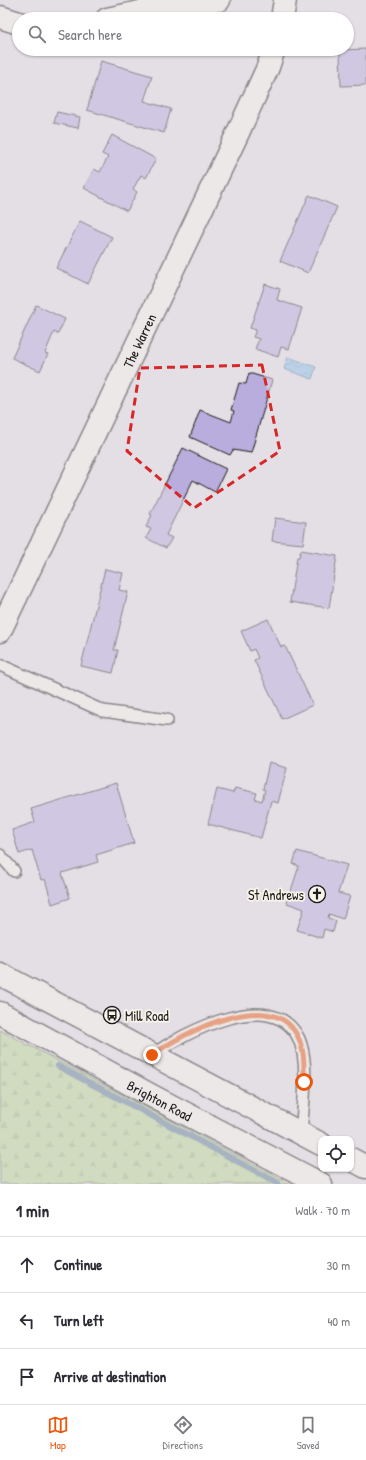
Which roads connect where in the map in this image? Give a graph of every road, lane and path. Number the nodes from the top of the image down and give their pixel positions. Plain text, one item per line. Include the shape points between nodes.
1 (219, 0) edge
2 (285, 0) edge
3 (134, 6) edge
4 (122, 12) edge
5 (283, 12) edge
6 (0, 17) edge
7 (12, 21) edge
8 (272, 56) edge
9 (0, 631) edge
10 (0, 665) edge
11 (167, 720) dead end
12 (0, 855) edge
13 (14, 871) dead end
14 (0, 974) edge
15 (0, 1014) edge
16 (152, 1055) junction
17 (301, 1133) junction
18 (318, 1142) edge
19 (354, 1161) edge
20 (366, 1167) edge
21 (321, 1184) edge

1 - 3 main road
2 - 5 main road
3 - 4 main road
6 - 7 main road
8 - 9 main road, The Warren via 236,137
10 - 11 lane via 103,711
12 - 13 lane
14 - 16 main road
15 - 21 main road, Brighton Road
16 - 17 main road
16 - 17 lane via 201,1027 241,1016 273,1016 289,1024 303,1050
17 - 18 main road
19 - 20 main road

